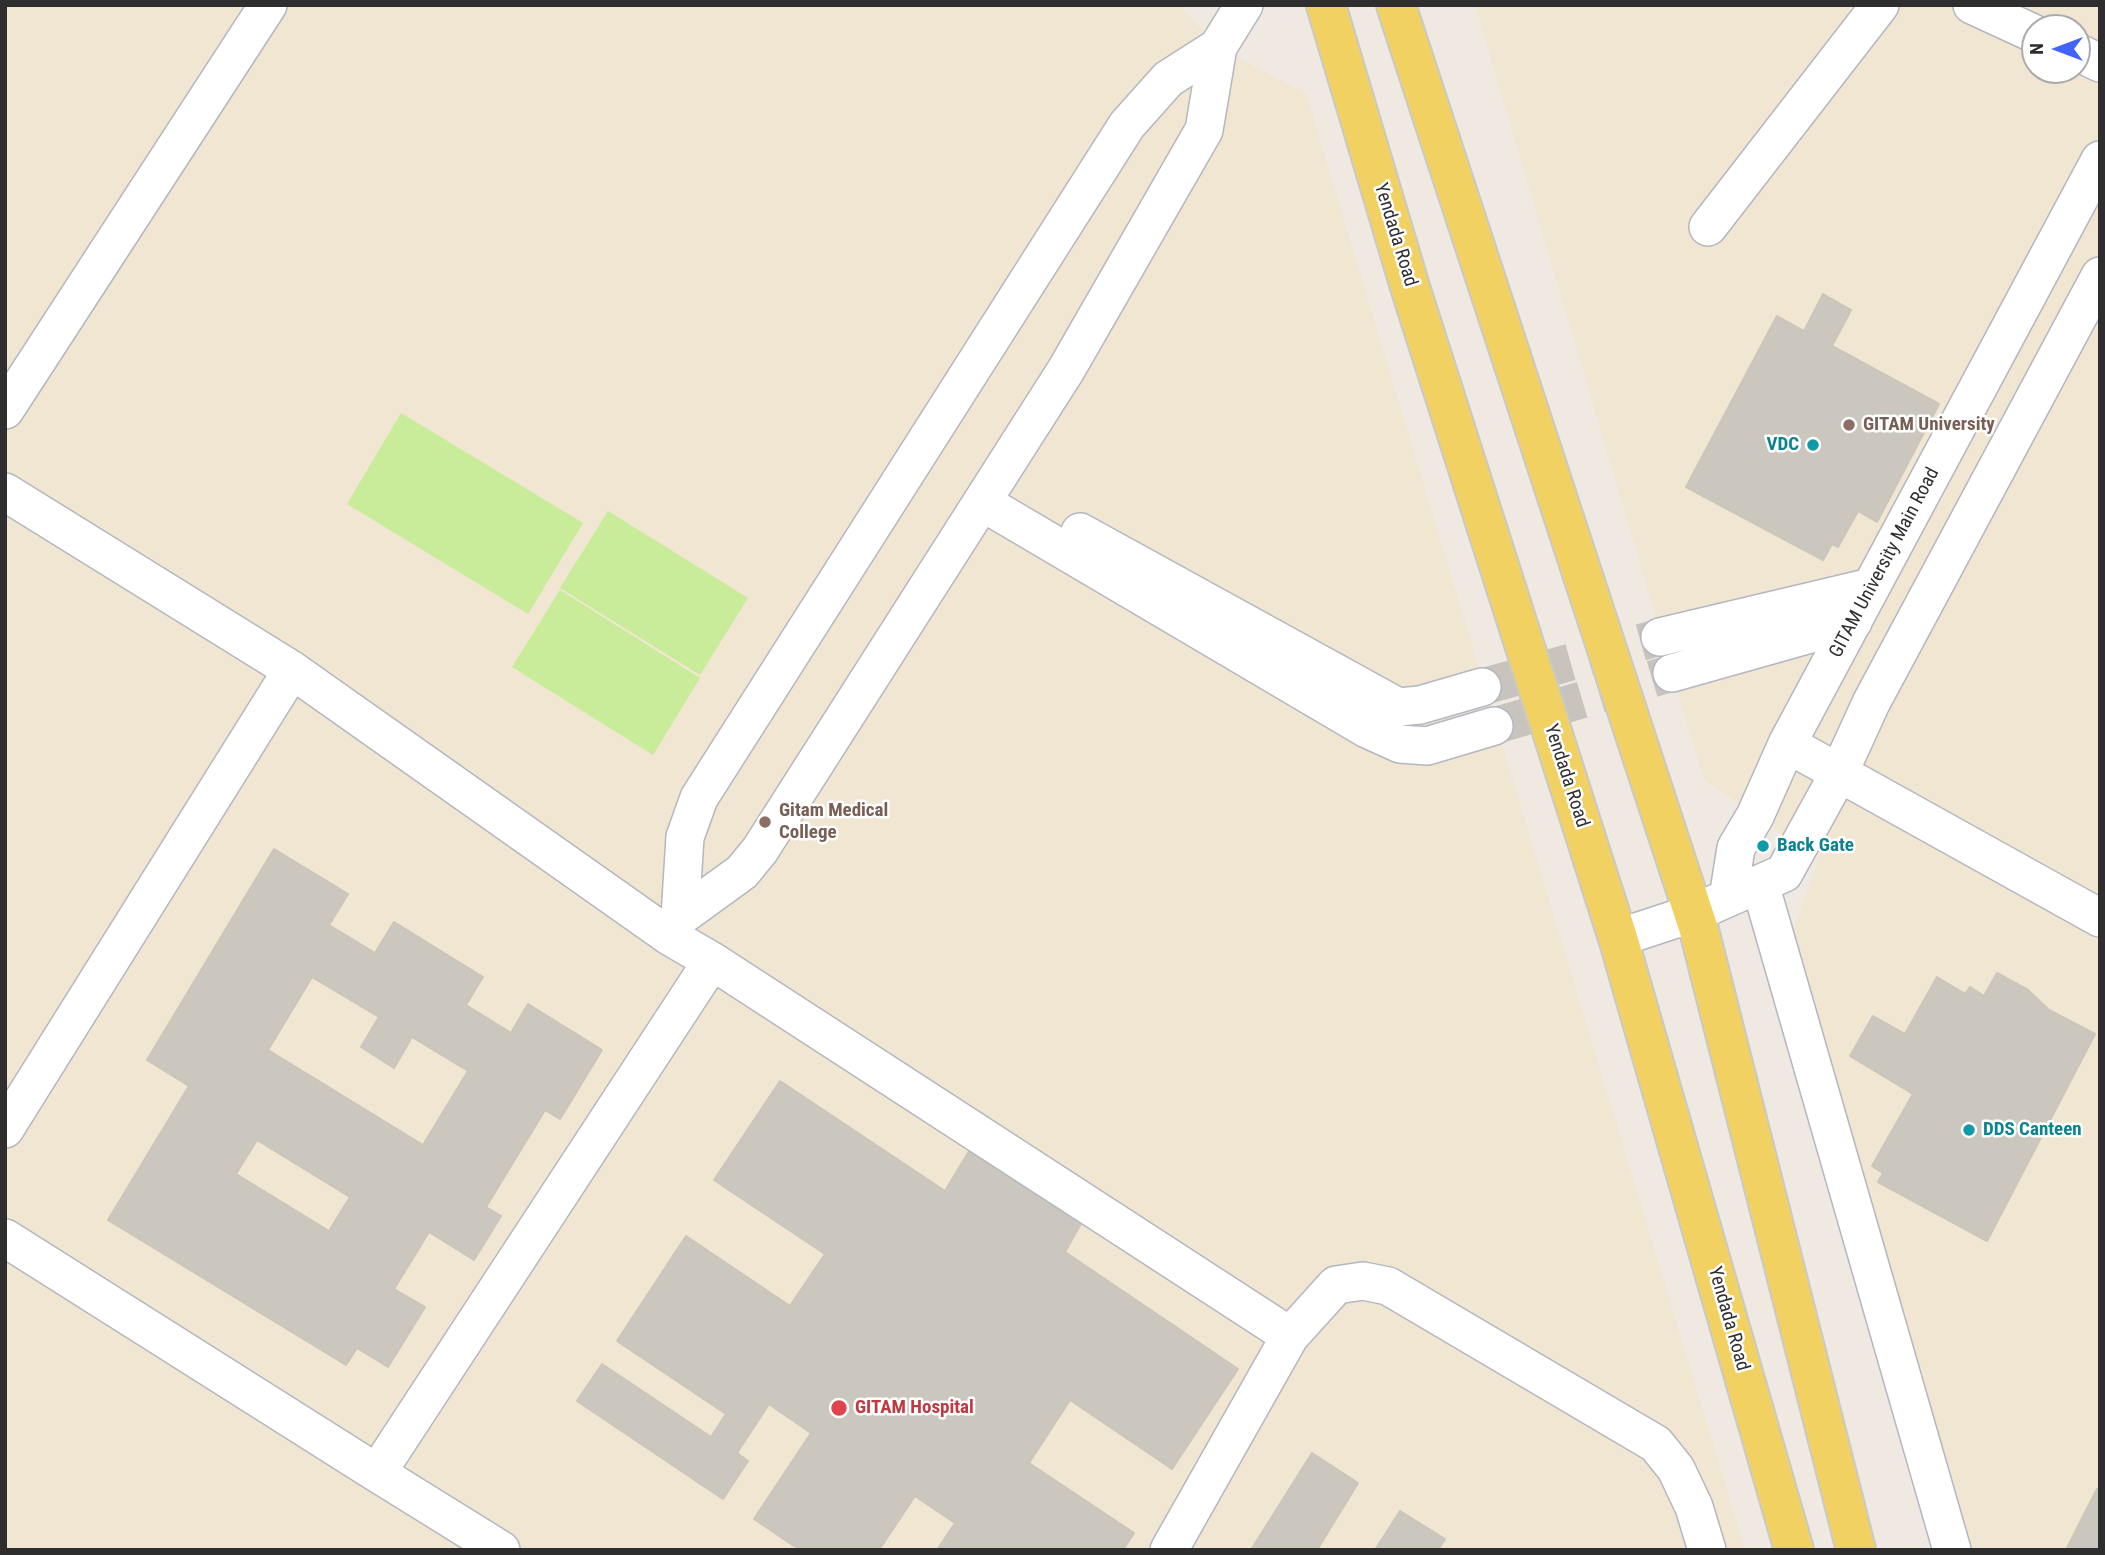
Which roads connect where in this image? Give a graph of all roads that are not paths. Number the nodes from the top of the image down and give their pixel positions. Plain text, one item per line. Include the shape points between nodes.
1 (268, 5) edge
2 (1244, 5) edge
3 (1326, 5) edge
4 (1396, 5) edge
5 (1880, 5) edge
6 (1972, 5) edge
7 (2021, 28) edge
8 (1218, 47) junction
9 (2100, 160) edge
10 (1708, 227) dead end
11 (2100, 276) edge
12 (5, 410) edge
13 (5, 492) edge
14 (988, 493) junction
15 (1871, 587) junction
16 (1853, 622) junction
17 (1660, 637) tunnel mouth
18 (292, 670) junction
19 (1672, 673) tunnel mouth
20 (1482, 687) tunnel mouth
21 (1494, 726) tunnel mouth
22 (1787, 744) junction
23 (1839, 773) junction
24 (1744, 891) junction
25 (1694, 913) junction
26 (2100, 918) edge
27 (674, 927) junction
28 (1618, 937) junction
29 (712, 961) junction
30 (5, 1129) edge
31 (5, 1238) edge
32 (1290, 1336) junction
33 (377, 1473) junction
34 (501, 1550) edge
35 (1169, 1550) edge
36 (1707, 1550) edge
37 (1794, 1550) edge
38 (1856, 1550) edge
39 (1952, 1550) edge

1 - 12 street
2 - 8 street
3 - 28 main road, Yendada Road via 1410,287
4 - 25 main road
5 - 10 street
6 - 7 street
8 - 14 street via 1204,130 1066,370
8 - 27 street via 1168,79 1127,125 699,798 685,837
9 - 15 street, GITAM University Main Road
11 - 23 street via 1871,702
13 - 18 street
14 - 20 street via 1398,707
14 - 21 street via 1367,729 1400,744 1427,746
14 - 27 street via 760,850 743,872
15 - 16 street, GITAM University Main Road
15 - 17 street
16 - 19 street
16 - 22 street, GITAM University Main Road
18 - 27 street
18 - 30 street
22 - 23 street
22 - 24 street, GITAM University Main Road via 1755,816 1735,848
23 - 24 street via 1784,873
23 - 26 street
24 - 25 street
24 - 39 street
25 - 28 street
25 - 38 main road
27 - 29 street
28 - 37 main road, Yendada Road
29 - 32 street
29 - 33 street
31 - 33 street
32 - 35 street
32 - 36 street via 1336,1285 1363,1281 1388,1286 1656,1444 1676,1469
33 - 34 street

